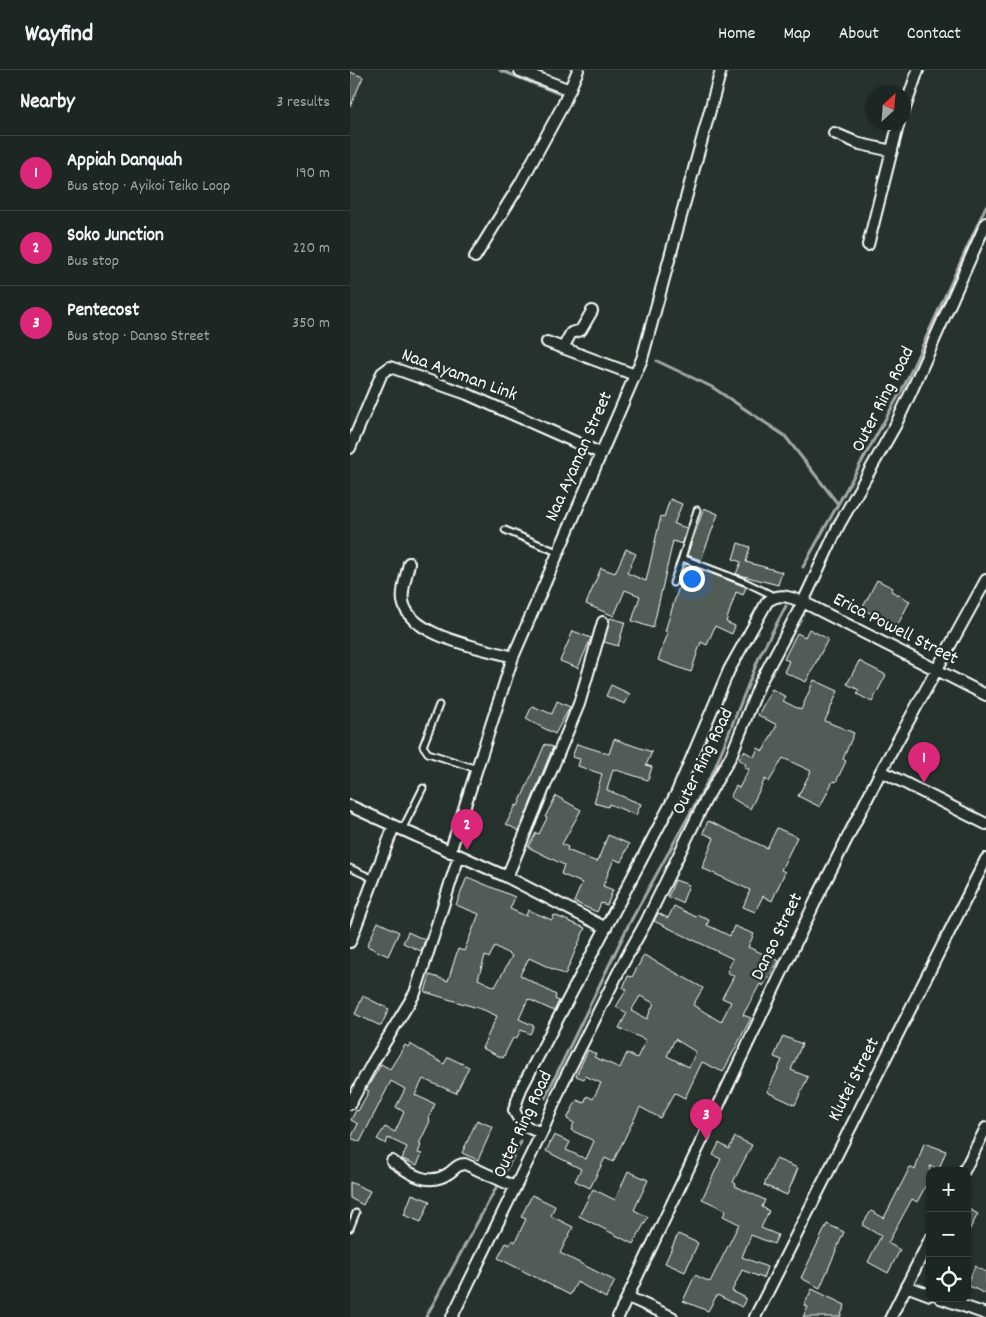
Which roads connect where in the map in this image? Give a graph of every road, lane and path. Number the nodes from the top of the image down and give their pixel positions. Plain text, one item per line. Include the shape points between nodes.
1 (578, 70) edge
2 (721, 70) edge
3 (918, 70) edge
4 (520, 71) edge
5 (911, 90) edge
6 (569, 92) junction
7 (898, 130) edge
8 (834, 133) dead end
9 (892, 151) junction
10 (985, 228) edge
11 (868, 245) dead end
12 (475, 257) dead end
13 (592, 311) dead end
14 (547, 342) dead end
15 (564, 348) junction
16 (635, 375) junction
17 (350, 448) edge
18 (600, 453) junction
19 (697, 510) dead end
20 (505, 530) dead end
21 (557, 552) junction
22 (682, 558) junction
23 (409, 563) dead end
24 (986, 580) edge
25 (673, 583) dead end
26 (774, 596) junction
27 (803, 602) junction
28 (603, 622) dead end
29 (513, 657) junction
30 (937, 671) junction
31 (986, 695) edge
32 (439, 705) dead end
33 (476, 769) junction
34 (881, 771) junction
35 (423, 788) dead end
36 (350, 806) edge
37 (986, 824) edge
38 (398, 828) junction
39 (454, 854) junction
40 (986, 859) edge
41 (350, 868) edge
42 (506, 877) junction
43 (374, 880) junction
44 (606, 928) junction
45 (350, 942) edge
46 (350, 1104) edge
47 (986, 1128) edge
48 (542, 1132) junction
49 (392, 1161) dead end
50 (966, 1167) edge
51 (515, 1187) junction
52 (356, 1213) dead end
53 (350, 1228) edge
54 (926, 1247) edge
55 (906, 1286) junction
56 (926, 1294) edge
57 (628, 1297) junction
58 (952, 1302) edge
59 (986, 1314) edge
60 (452, 1317) edge
61 (618, 1317) edge
62 (672, 1317) edge
63 (756, 1317) edge
64 (891, 1317) edge

1 - 6 street
2 - 16 street, Naa Ayaman Street via 646,348
3 - 5 street
4 - 6 street
6 - 12 street via 520,184
7 - 9 street
8 - 9 street via 860,144
9 - 11 street
10 - 27 street, Outer Ring Road via 895,426 839,524
13 - 15 street via 581,330 572,333
14 - 15 street
15 - 16 street
16 - 18 street, Naa Ayaman Street
17 - 18 street, Naa Ayaman Link via 382,373 390,367 467,394
18 - 21 street, Naa Ayaman Street
19 - 22 lane
20 - 21 lane
21 - 29 street, Naa Ayaman Street
22 - 25 lane
22 - 26 lane
23 - 29 street via 403,603 416,624 450,639
24 - 30 street, Danso Street
26 - 27 street, Erica Powell Street
26 - 44 street via 767,602 728,670 677,792
27 - 30 street, Erica Powell Street
27 - 48 street, Outer Ring Road via 760,683 731,756 563,1082
28 - 42 street via 579,704
29 - 33 street, Naa Ayaman Street
30 - 31 street, Erica Powell Street
30 - 34 street, Danso Street
32 - 33 lane via 424,749
33 - 39 street, Naa Ayaman Street
34 - 37 street
34 - 57 street, Danso Street via 785,962
35 - 38 lane
36 - 38 street
38 - 39 street
38 - 43 street
39 - 42 street
39 - 46 street, Naa Ayaman Street via 416,993
40 - 63 street, Klutei Street
41 - 43 lane
42 - 44 street
43 - 45 street
44 - 48 street via 516,1100 514,1110 518,1120 524,1126
47 - 50 street
48 - 51 street, Outer Ring Road
49 - 51 street via 413,1175 428,1180 465,1164
51 - 60 street, Outer Ring Road
52 - 53 lane
54 - 55 street
55 - 56 street
55 - 64 street
57 - 61 street, Danso Street
57 - 62 street
58 - 59 street

